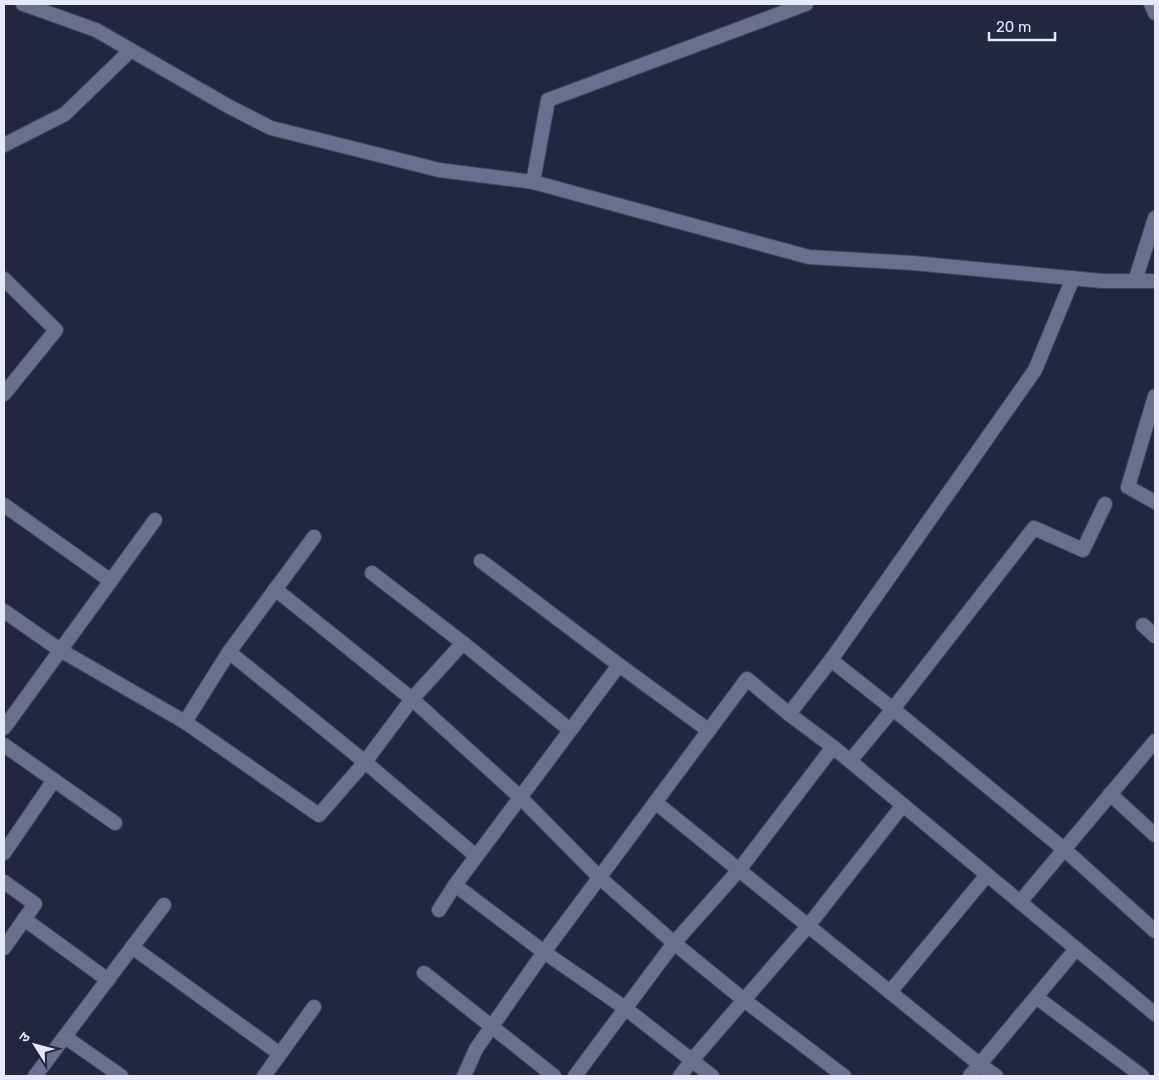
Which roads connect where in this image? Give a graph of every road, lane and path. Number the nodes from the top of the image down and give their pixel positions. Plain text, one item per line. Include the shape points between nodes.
1 (23, 4) edge
2 (806, 4) edge
3 (1151, 4) edge
4 (1155, 13) edge
5 (131, 50) junction
6 (4, 145) edge
7 (533, 182) junction
8 (1155, 218) edge
9 (1073, 278) junction
10 (4, 279) edge
11 (1135, 281) junction
12 (1155, 281) edge
13 (4, 394) edge
14 (1155, 396) edge
15 (1155, 502) edge
16 (1105, 504) dead end
17 (4, 505) edge
18 (155, 520) dead end
19 (314, 536) dead end
20 (480, 560) dead end
21 (372, 573) dead end
22 (111, 581) junction
23 (275, 589) junction
24 (4, 611) edge
25 (1142, 626) dead end
26 (1155, 636) edge
27 (462, 643) junction
28 (60, 650) junction
29 (229, 652) junction
30 (831, 660) junction
31 (619, 665) junction
32 (412, 699) junction
33 (894, 710) junction
34 (789, 714) junction
35 (185, 722) junction
36 (4, 728) edge
37 (570, 730) junction
38 (708, 730) junction
39 (1155, 741) edge
40 (4, 745) edge
41 (833, 747) junction
42 (850, 761) junction
43 (365, 762) junction
44 (54, 780) junction
45 (1110, 794) junction
46 (520, 797) junction
47 (655, 802) junction
48 (903, 805) junction
49 (115, 823) dead end
50 (1155, 835) edge
51 (1065, 850) junction
52 (4, 853) edge
53 (476, 856) junction
54 (739, 870) junction
55 (987, 875) junction
56 (600, 877) junction
57 (4, 882) edge
58 (455, 885) junction
59 (1020, 902) junction
60 (164, 905) dead end
61 (439, 910) dead end
62 (24, 919) junction
63 (808, 926) junction
64 (1155, 931) edge
65 (674, 943) junction
66 (132, 947) junction
67 (4, 948) edge
68 (1076, 949) junction
69 (544, 952) junction
70 (424, 973) dead end
71 (108, 980) junction
72 (890, 992) junction
73 (1036, 997) junction
74 (744, 1000) junction
75 (314, 1007) dead end
76 (625, 1008) junction
77 (1155, 1014) edge
78 (492, 1026) junction
79 (65, 1037) junction
80 (280, 1054) junction
81 (692, 1060) junction
82 (979, 1064) junction
83 (35, 1076) edge
84 (121, 1076) edge
85 (264, 1076) edge
86 (464, 1076) edge
87 (554, 1076) edge
88 (575, 1076) edge
89 (680, 1076) edge
90 (712, 1076) edge
91 (844, 1076) edge
92 (970, 1076) edge
93 (996, 1076) edge
94 (1142, 1076) edge

1 - 5 street via 96,30
2 - 7 street via 548,100
3 - 4 street
5 - 6 street via 65,114
5 - 7 street via 271,128 439,170
7 - 9 street via 809,257 913,262
8 - 11 street
9 - 11 street
9 - 30 street via 1035,370
10 - 13 street via 56,330
11 - 12 street
14 - 15 street via 1128,487
16 - 33 street via 1084,550 1034,528
17 - 22 street
18 - 22 street
19 - 23 street
20 - 31 street
21 - 27 street
22 - 28 street
23 - 29 street
23 - 32 street
24 - 28 street
25 - 26 street
27 - 32 street
27 - 37 street
28 - 35 street
28 - 36 street
29 - 35 street
29 - 43 street
30 - 33 street
30 - 34 street
31 - 37 street
31 - 38 street
32 - 43 street
32 - 46 street
33 - 42 street
33 - 51 street
34 - 38 street via 746,679
34 - 41 street
35 - 43 street via 320,815
37 - 46 street
38 - 47 street
39 - 45 street
40 - 44 street
41 - 42 street
41 - 54 street
42 - 48 street
43 - 53 street
44 - 49 street
44 - 52 street
45 - 50 street
45 - 51 street
46 - 53 street
46 - 56 street
47 - 54 street
47 - 56 street
48 - 55 street
48 - 63 street
51 - 59 street
51 - 64 street
53 - 58 street
54 - 63 street
54 - 65 street
55 - 59 street
55 - 72 street
56 - 65 street
56 - 69 street
57 - 62 street via 35,904
58 - 61 street
58 - 69 street
59 - 68 street
60 - 66 street
62 - 67 street
62 - 71 street
63 - 72 street
63 - 74 street
65 - 74 street
65 - 76 street
66 - 71 street
66 - 80 street
68 - 73 street
68 - 77 street
69 - 76 street
69 - 78 street
70 - 78 street
71 - 79 street
72 - 82 street
73 - 82 street
73 - 94 street
74 - 81 street
74 - 91 street
75 - 80 street
76 - 81 street
76 - 88 street
78 - 86 street via 476,1048
78 - 87 street
79 - 83 street
79 - 84 street
80 - 85 street
81 - 89 street
81 - 90 street
82 - 92 street
82 - 93 street

